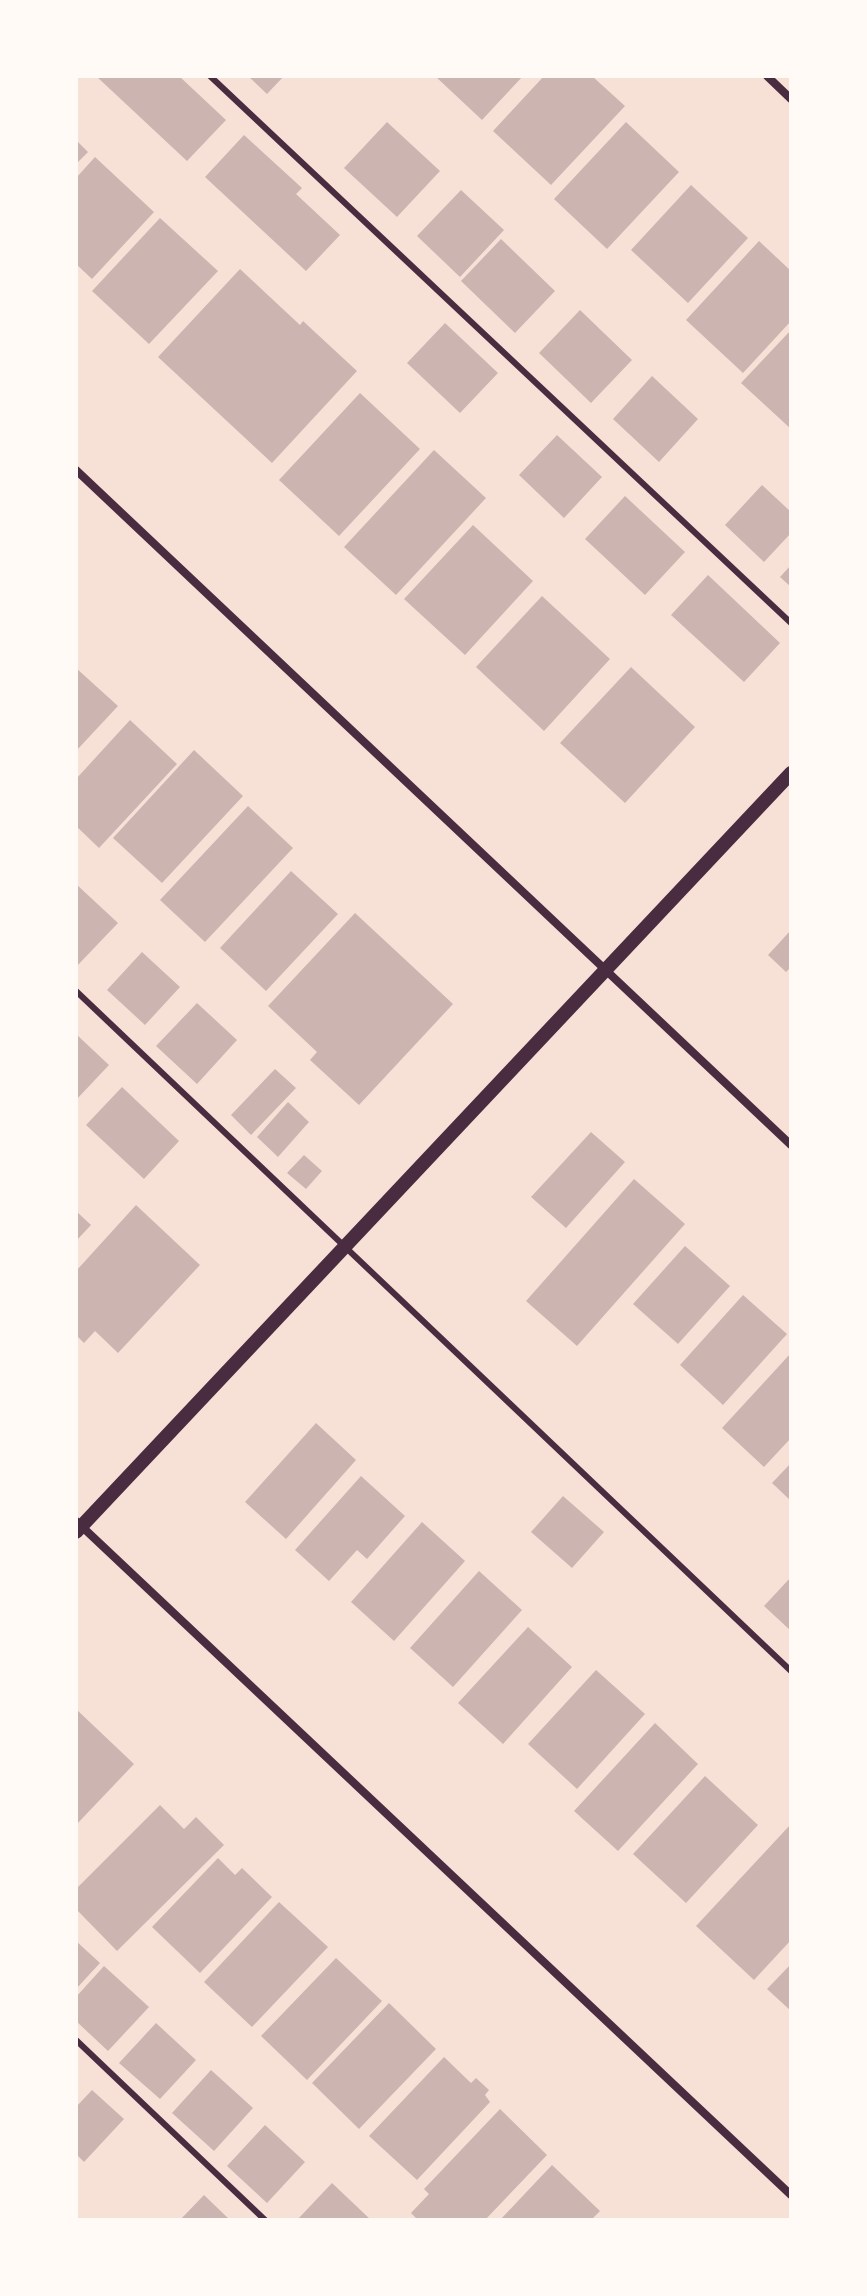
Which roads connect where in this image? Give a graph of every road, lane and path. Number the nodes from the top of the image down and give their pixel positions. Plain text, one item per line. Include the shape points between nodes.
1 (210, 76) edge
2 (767, 76) edge
3 (791, 99) edge
4 (76, 470) edge
5 (791, 623) edge
6 (791, 773) edge
7 (605, 969) junction
8 (76, 991) edge
9 (791, 1145) edge
10 (344, 1247) junction
11 (78, 1526) edge
12 (791, 1671) edge
13 (76, 2040) edge
14 (791, 2195) edge
15 (265, 2220) edge

1 - 5 lane
2 - 3 street
4 - 7 street
6 - 7 street
7 - 9 street
7 - 10 street
8 - 10 lane
10 - 11 street
10 - 12 lane
11 - 14 street
13 - 15 lane

